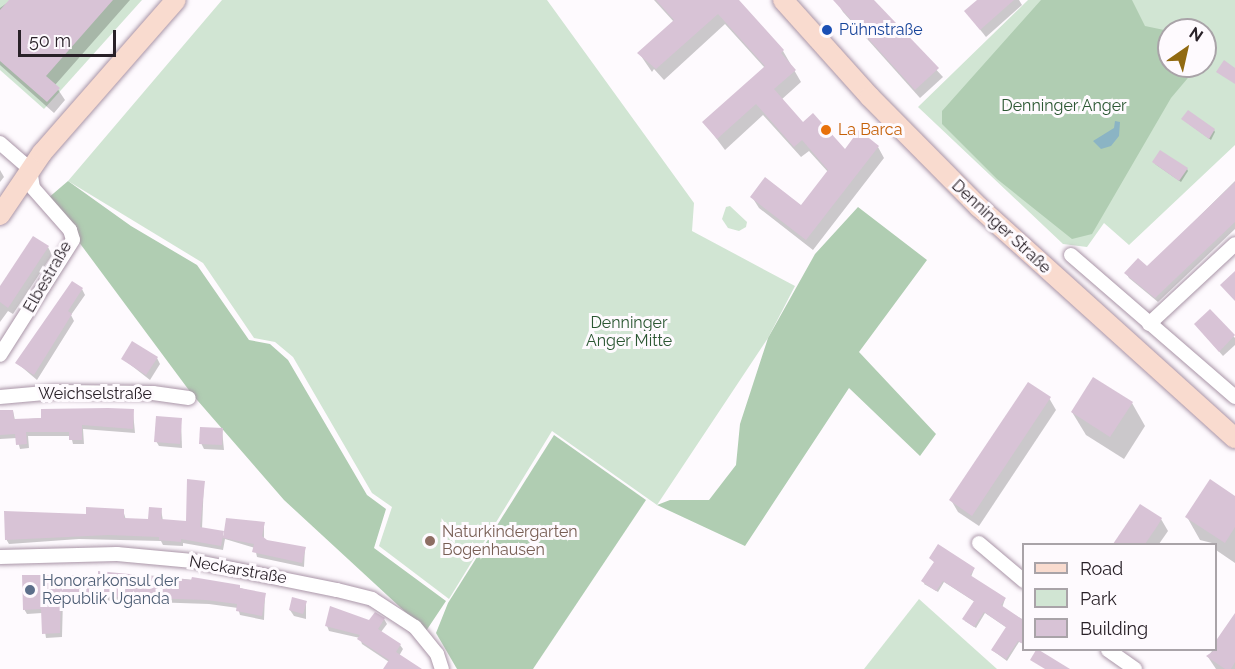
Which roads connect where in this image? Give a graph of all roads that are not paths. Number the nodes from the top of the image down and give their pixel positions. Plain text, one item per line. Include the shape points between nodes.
1 (176, 0) edge
2 (783, 0) edge
3 (0, 143) edge
4 (30, 169) junction
5 (0, 215) edge
6 (1235, 244) edge
7 (1071, 255) dead end
8 (1149, 324) junction
9 (0, 355) edge
10 (0, 397) edge
11 (1235, 397) edge
12 (189, 398) dead end
13 (1235, 438) edge
14 (979, 543) dead end
15 (0, 557) edge
16 (1022, 580) edge
17 (1109, 651) edge
18 (442, 669) edge
19 (1135, 669) edge

1 - 4 street
2 - 13 street, Denninger Straße via 870,97 979,207
3 - 4 street
4 - 5 street
4 - 9 street, Elbestraße via 33,188 73,240
6 - 8 street
7 - 8 street, Denninger Straße
8 - 11 street, Denninger Straße
10 - 12 street, Weichselstraße via 56,392 153,393
14 - 16 street
15 - 18 street, Neckarstraße via 117,554 193,561 337,590 372,599 415,627 437,654
17 - 19 street

